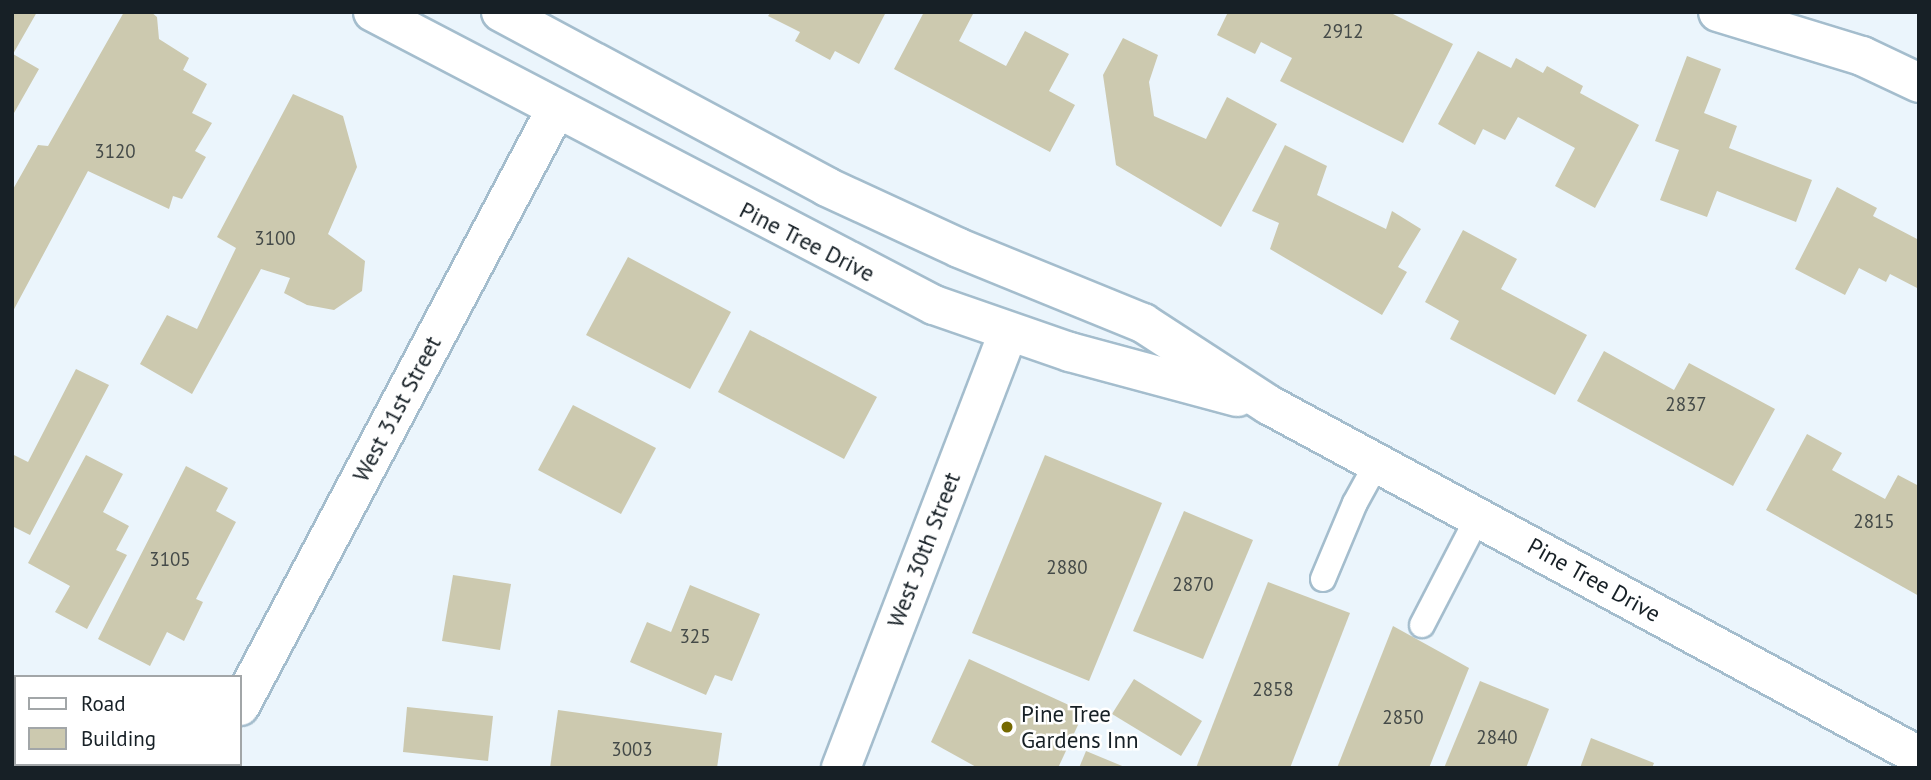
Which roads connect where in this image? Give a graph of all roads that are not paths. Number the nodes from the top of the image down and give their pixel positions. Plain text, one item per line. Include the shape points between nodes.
1 (373, 12) edge
2 (501, 12) edge
3 (1718, 12) edge
4 (1919, 83) edge
5 (555, 111) junction
6 (1008, 332) junction
7 (1269, 405) junction
8 (1377, 463) junction
9 (1478, 517) junction
10 (1323, 579) dead end
11 (1422, 625) dead end
12 (242, 702) edge
13 (1919, 756) edge
14 (841, 768) edge

1 - 5 main road, Pine Tree Drive
2 - 7 main road, Pine Tree Drive via 827,187 959,248 1143,323
3 - 4 main road via 1862,56
5 - 6 main road, Pine Tree Drive via 880,280
5 - 12 main road, West 31st Street
6 - 7 main road, Pine Tree Drive
6 - 14 main road, West 30th Street
7 - 8 main road, Pine Tree Drive
8 - 9 main road, Pine Tree Drive
8 - 10 lane via 1354,503
9 - 11 lane
9 - 13 main road, Pine Tree Drive

